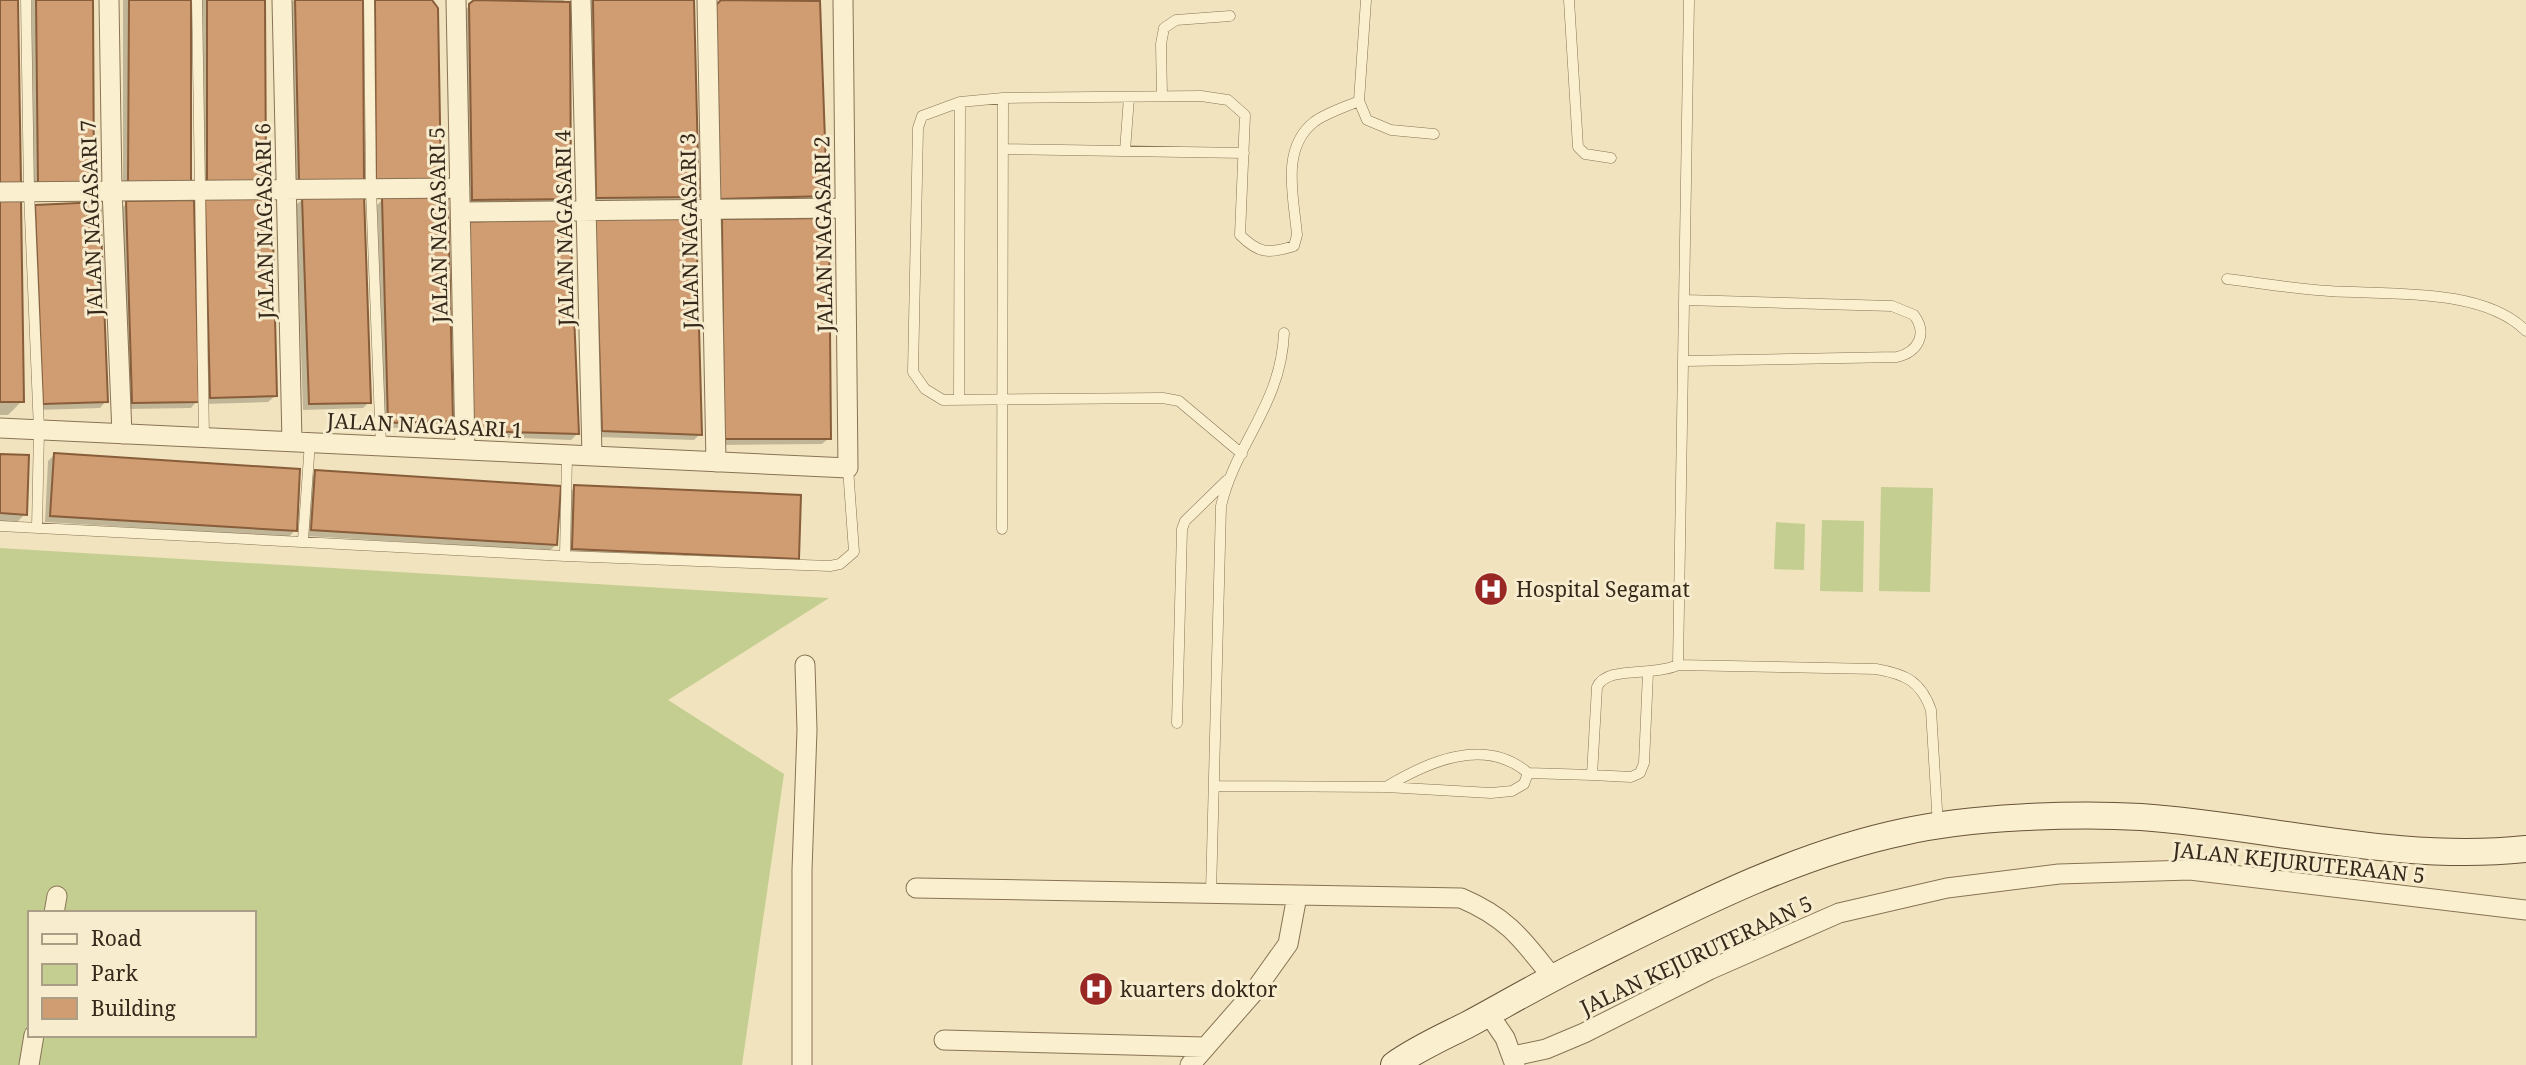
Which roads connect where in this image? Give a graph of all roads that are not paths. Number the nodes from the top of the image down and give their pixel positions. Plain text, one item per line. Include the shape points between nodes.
1 (26, 0) edge
2 (108, 0) edge
3 (197, 0) edge
4 (282, 0) edge
5 (369, 0) edge
6 (456, 0) edge
7 (581, 0) edge
8 (707, 0) edge
9 (843, 0) edge
10 (1366, 0) edge
11 (1569, 0) edge
12 (1689, 0) edge
13 (1230, 16) dead end
14 (1162, 96) junction
15 (1129, 97) junction
16 (1003, 98) junction
17 (1359, 101) junction
18 (960, 102) junction
19 (1434, 134) dead end
20 (1003, 149) junction
21 (1125, 151) junction
22 (1244, 153) junction
23 (1611, 158) dead end
24 (460, 188) junction
25 (112, 189) junction
26 (198, 189) junction
27 (285, 190) junction
28 (371, 190) junction
29 (0, 192) edge
30 (29, 192) junction
31 (711, 207) junction
32 (845, 208) junction
33 (586, 209) junction
34 (461, 212) junction
35 (2227, 279) dead end
36 (1685, 300) junction
37 (2526, 331) edge
38 (1284, 333) dead end
39 (1685, 361) junction
40 (959, 399) junction
41 (1002, 399) junction
42 (0, 428) edge
43 (39, 430) junction
44 (122, 434) junction
45 (204, 437) junction
46 (301, 442) junction
47 (381, 446) junction
48 (465, 450) junction
49 (1242, 454) junction
50 (567, 455) junction
51 (592, 456) junction
52 (716, 462) junction
53 (848, 468) junction
54 (1227, 480) junction
55 (0, 526) edge
56 (37, 528) junction
57 (1002, 528) dead end
58 (303, 540) junction
59 (565, 556) junction
60 (805, 665) dead end
61 (1678, 665) junction
62 (1648, 673) junction
63 (1177, 723) dead end
64 (1528, 773) junction
65 (1592, 775) junction
66 (1215, 786) junction
67 (1386, 787) junction
68 (1938, 826) junction
69 (2526, 849) edge
70 (916, 888) dead end
71 (1211, 893) junction
72 (1297, 896) junction
73 (2526, 910) edge
74 (1553, 978) junction
75 (1488, 1013) junction
76 (34, 1037) edge
77 (944, 1040) dead end
78 (1204, 1047) junction
79 (1514, 1061) edge
80 (29, 1065) edge
81 (802, 1065) edge
82 (1190, 1065) edge
83 (1394, 1065) edge

1 - 30 lane
2 - 25 street, JALAN NAGASARI 7
3 - 26 lane
4 - 27 street, JALAN NAGASARI 6
5 - 28 lane
6 - 24 street, JALAN NAGASARI 5
7 - 33 street, JALAN NAGASARI 4
8 - 31 street, JALAN NAGASARI 3
9 - 32 street, JALAN NAGASARI 2
10 - 17 lane
11 - 23 lane via 1578,148 1585,154
12 - 36 lane
13 - 14 lane via 1176,20 1164,28
14 - 15 lane
14 - 22 lane via 1228,100 1245,115
15 - 16 lane
15 - 21 lane
16 - 18 lane
16 - 20 lane
17 - 19 lane via 1367,120 1391,130
17 - 22 lane via 1315,121 1296,142 1292,162 1294,246 1271,254 1255,250 1240,235
18 - 40 lane
18 - 40 lane via 922,116 918,128 913,372 925,390 943,400
20 - 21 lane
20 - 41 lane
21 - 22 lane
24 - 28 street
24 - 34 street, JALAN NAGASARI 5
25 - 26 street
25 - 30 street
25 - 44 street, JALAN NAGASARI 7
26 - 27 street
26 - 45 lane
27 - 28 street
27 - 46 street, JALAN NAGASARI 6
28 - 47 lane
29 - 30 street
30 - 43 lane
31 - 32 street
31 - 33 street
31 - 52 street, JALAN NAGASARI 3
32 - 53 street, JALAN NAGASARI 2
33 - 34 street
33 - 51 street, JALAN NAGASARI 4
34 - 48 street, JALAN NAGASARI 5
35 - 37 lane via 2459,300 2517,322
36 - 39 lane
36 - 39 lane via 1892,306 1914,315 1921,331 1913,351 1897,357
38 - 49 lane via 1283,359 1270,400
39 - 61 lane
40 - 41 lane
41 - 49 lane via 1179,401
41 - 57 lane
42 - 43 street, JALAN NAGASARI 1
43 - 44 street, JALAN NAGASARI 1
43 - 56 lane
44 - 45 street, JALAN NAGASARI 1
45 - 46 street, JALAN NAGASARI 1
46 - 47 street, JALAN NAGASARI 1
46 - 58 lane
47 - 48 street, JALAN NAGASARI 1
48 - 50 street, JALAN NAGASARI 1
49 - 54 lane
50 - 51 street, JALAN NAGASARI 1
50 - 59 lane
51 - 52 street, JALAN NAGASARI 1
52 - 53 street, JALAN NAGASARI 1
53 - 59 lane via 856,544 840,564
54 - 63 lane via 1182,529
54 - 66 lane via 1220,530
55 - 56 lane
56 - 58 lane
58 - 59 lane
60 - 81 street
61 - 62 lane
61 - 68 lane via 1876,669 1900,673 1915,682 1931,710
62 - 65 lane via 1601,678
62 - 65 lane via 1640,773 1631,777
64 - 65 lane
64 - 67 lane via 1524,784 1511,791
64 - 67 lane via 1502,758 1456,755 1422,765
66 - 67 lane
66 - 71 lane
68 - 69 street via 2138,817 2424,852 2486,854
68 - 74 street via 1848,846 1805,862
70 - 71 street
71 - 72 street
72 - 74 street via 1461,898 1492,911
72 - 78 street via 1288,944 1253,993
73 - 79 street, JALAN KEJURUTERAAN 5 via 2190,870 2059,874 1947,888 1839,913 1709,970 1584,1033
74 - 75 street
75 - 79 street
75 - 83 street
76 - 80 street
77 - 78 street
78 - 82 street

